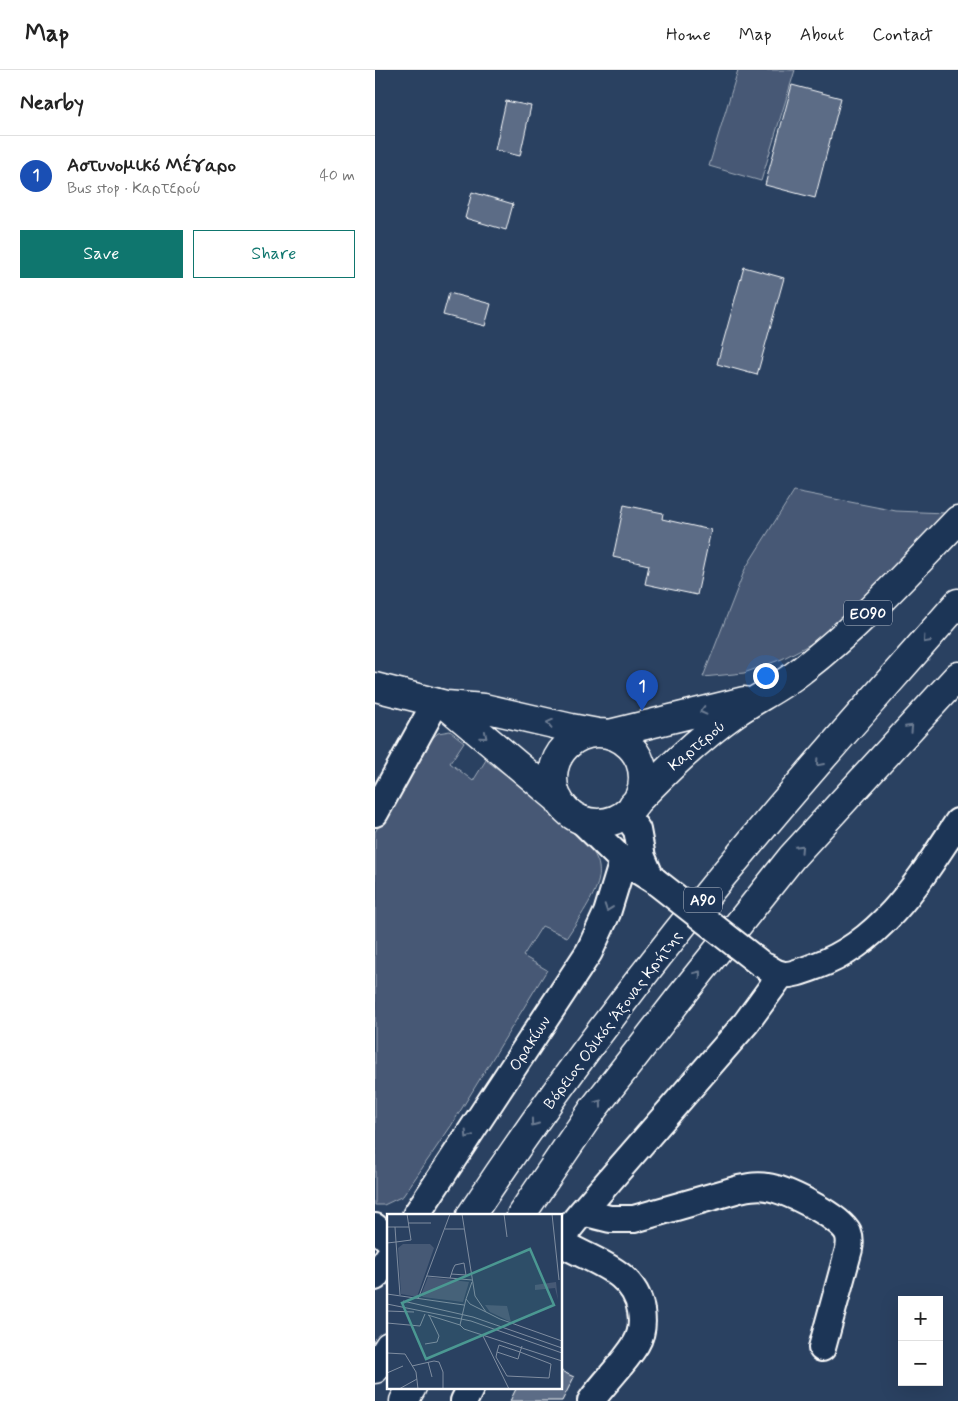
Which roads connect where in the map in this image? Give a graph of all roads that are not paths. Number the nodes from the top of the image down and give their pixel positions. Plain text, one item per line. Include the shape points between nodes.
1 (958, 520) edge
2 (958, 603) edge
3 (958, 676) edge
4 (375, 687) edge
5 (767, 695) junction
6 (441, 703) junction
7 (603, 733) junction
8 (559, 800) junction
9 (629, 810) junction
10 (375, 813) edge
11 (580, 819) junction
12 (958, 822) edge
13 (623, 861) junction
14 (653, 880) junction
15 (771, 970) junction
16 (582, 1212) junction
17 (417, 1214) edge
18 (472, 1214) edge
19 (522, 1214) edge
20 (375, 1227) edge
21 (563, 1236) edge
22 (387, 1238) edge
23 (563, 1244) edge
24 (387, 1259) edge
25 (375, 1277) edge
26 (822, 1348) dead end
27 (387, 1349) edge
28 (375, 1369) edge
29 (411, 1388) edge
30 (470, 1388) edge
31 (404, 1401) edge
32 (464, 1401) edge
33 (591, 1401) edge

1 - 5 main road, Καρτερού / ΕΟ90 via 880,603 801,671
2 -> 18 main road, Βόρειος Οδικός Άξονας Κρήτης / Α90 via 759,832 635,986
19 -> 3 main road, Α90 via 594,1108 792,857
4 - 6 main road, Καρτερού / ΕΟ90
5 -> 7 main road, Καρτερού / ΕΟ90
5 - 9 main road, Καρτερού / ΕΟ90 via 736,713 694,745
7 -> 6 main road, Καρτερού / ΕΟ90 via 484,708
6 -> 8 main road, Καρτερού / ΕΟ90
6 - 10 street
7 - 8 main road, ΕΟ90 via 575,738 559,755 553,778
7 - 9 main road, ΕΟ90 via 628,744 641,763 643,785
8 - 11 main road, ΕΟ90
9 - 11 main road, ΕΟ90 via 615,820 592,822
9 - 14 street via 637,830 641,857
11 - 13 street
12 - 15 street via 907,896 867,936 837,957 801,971
13 - 14 street
13 -> 17 street, Ορακίων via 607,912 589,952
14 - 15 street, bridge
15 - 16 street via 746,1024
16 - 21 street
16 - 26 street via 610,1220 634,1219 757,1186 776,1189 801,1199 842,1226 849,1238 849,1249
20 - 22 street
23 - 33 street via 626,1279 641,1304 643,1323 639,1339
24 - 25 street
27 - 28 main road
29 - 31 main road
30 - 32 street

